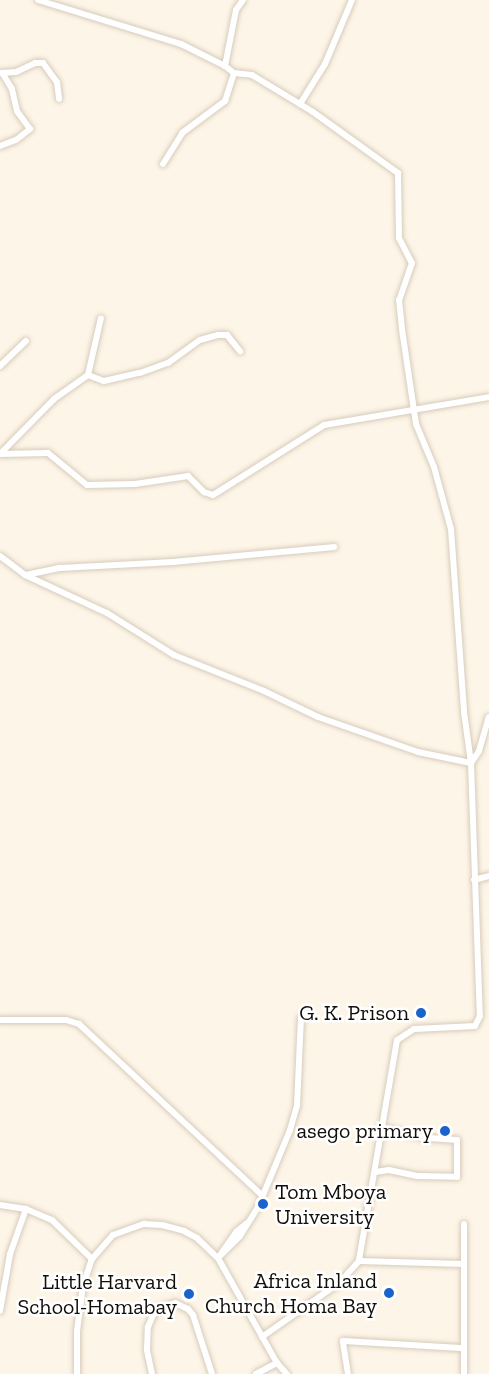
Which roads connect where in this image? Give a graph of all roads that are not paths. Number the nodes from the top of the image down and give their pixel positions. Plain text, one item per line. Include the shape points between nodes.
1 (38, 0) edge
2 (243, 0) edge
3 (352, 0) edge
4 (225, 66) junction
5 (234, 73) junction
6 (2, 74) edge
7 (59, 99) dead end
8 (300, 104) junction
9 (0, 146) edge
10 (163, 165) dead end
11 (101, 318) dead end
12 (26, 340) dead end
13 (240, 351) dead end
14 (0, 366) edge
15 (88, 375) junction
16 (489, 398) edge
17 (415, 409) junction
18 (0, 454) edge
19 (334, 547) dead end
20 (0, 556) edge
21 (25, 575) junction
22 (489, 717) edge
23 (489, 735) edge
24 (482, 740) junction
25 (471, 763) junction
26 (489, 876) edge
27 (474, 880) junction
28 (307, 1014) dead end
29 (0, 1020) edge
30 (380, 1127) junction
31 (375, 1172) junction
32 (262, 1195) junction
33 (0, 1205) edge
34 (27, 1209) junction
35 (464, 1224) dead end
36 (218, 1258) junction
37 (92, 1259) junction
38 (359, 1261) junction
39 (464, 1264) junction
40 (0, 1311) edge
41 (262, 1337) junction
42 (462, 1348) junction
43 (277, 1363) junction
44 (77, 1374) edge
45 (152, 1374) edge
46 (212, 1374) edge
47 (256, 1374) edge
48 (287, 1374) edge
49 (348, 1374) edge
50 (464, 1374) edge

1 - 4 street via 172,41
2 - 4 street via 236,10
3 - 8 street via 326,64
4 - 5 street
5 - 8 street via 252,75
5 - 10 street via 225,101 182,133
6 - 7 street via 43,63 57,82
6 - 9 street via 12,89 17,111 30,129
8 - 17 street via 398,173 399,238 412,262 399,309
11 - 15 street
12 - 14 street
13 - 15 street via 227,335 218,335 200,340 168,363 140,373 104,381
15 - 18 street via 54,399
16 - 17 street
17 - 18 street via 324,425 213,495 204,492 188,476 135,484 87,485 48,453
17 - 25 street via 416,424 434,467 451,529
19 - 21 street via 60,568
20 - 21 street
21 - 25 street via 107,614 174,656 318,717 418,752
22 - 24 street
23 - 24 street
24 - 25 street
25 - 27 street
26 - 27 street
27 - 30 street via 479,1023 463,1028 414,1029 397,1040
28 - 32 street via 301,1018 293,1122
29 - 32 street via 66,1020 78,1024
30 - 31 street
30 - 31 street via 426,1138 456,1140 457,1177
31 - 38 street
32 - 36 street via 240,1236
33 - 34 street
34 - 37 street via 52,1220
34 - 40 street via 10,1254
35 - 39 street
36 - 37 street via 191,1234 144,1224 113,1235
36 - 41 street
37 - 44 street via 81,1298
38 - 39 street
38 - 41 street via 339,1283
39 - 42 street
41 - 43 street
42 - 49 street via 343,1341
42 - 50 street
43 - 47 street
43 - 48 street
45 - 46 street via 148,1327 160,1308 175,1303 193,1315

